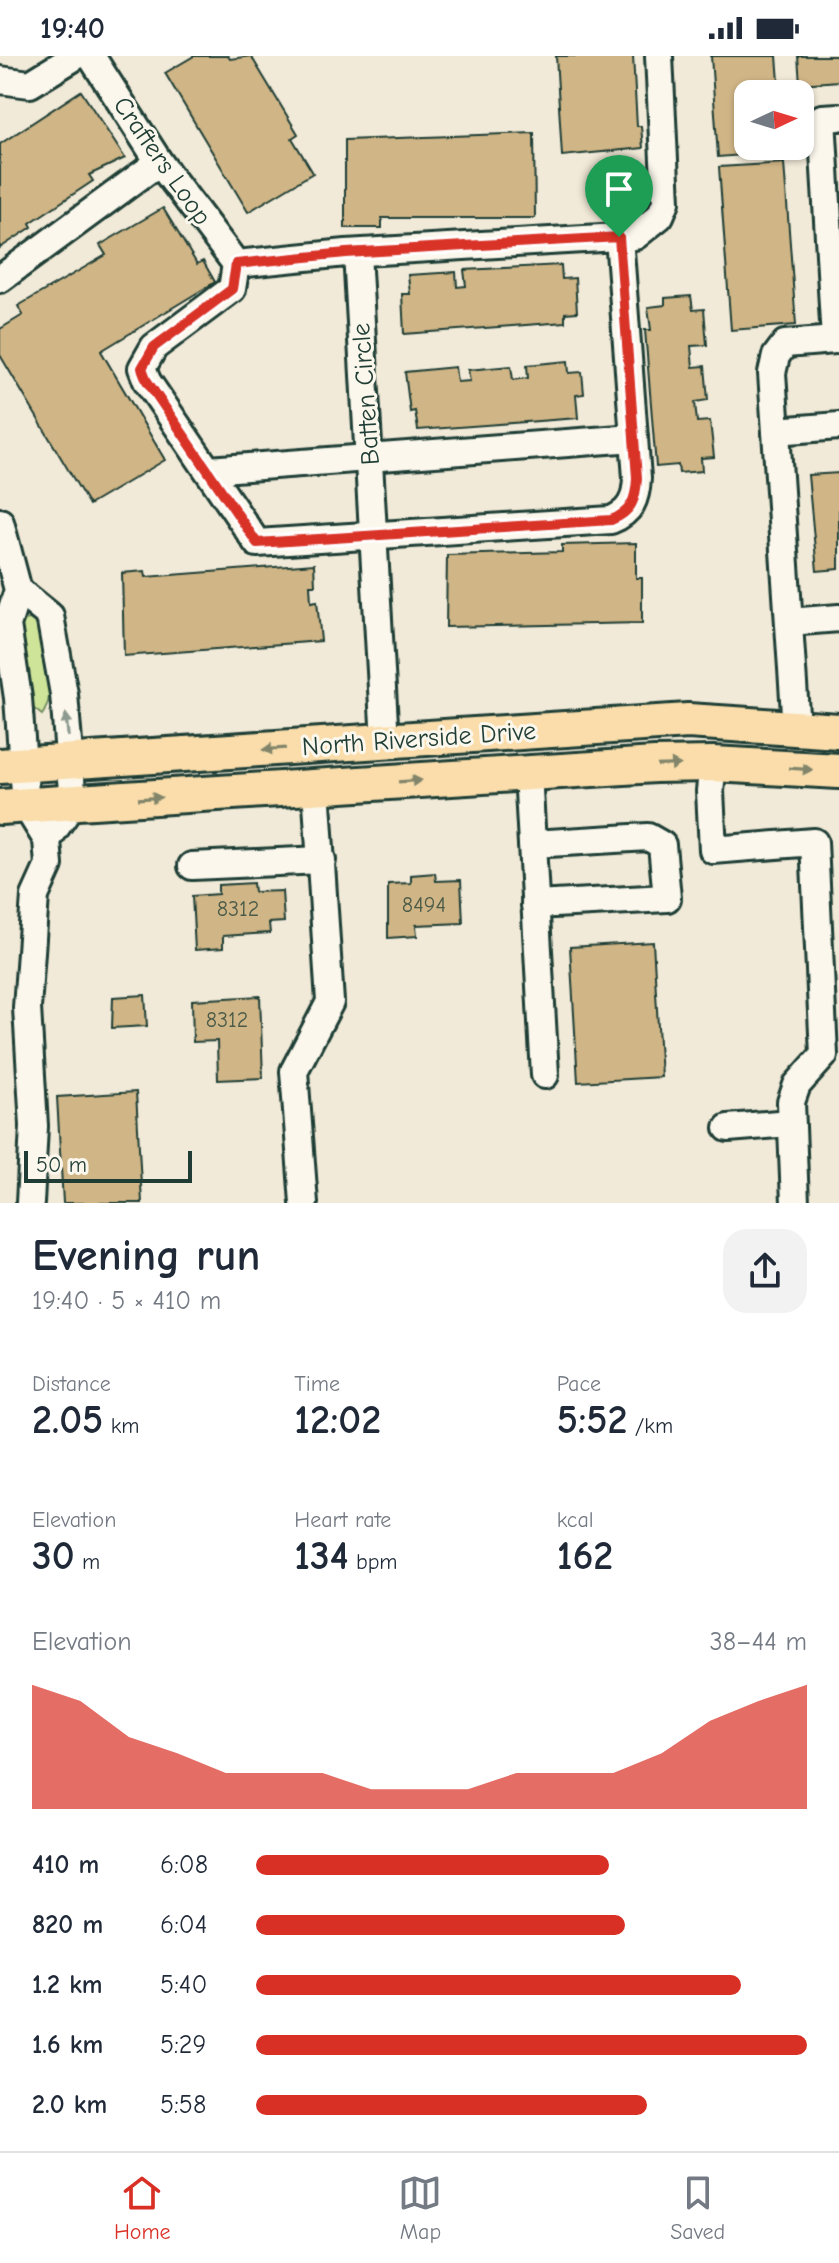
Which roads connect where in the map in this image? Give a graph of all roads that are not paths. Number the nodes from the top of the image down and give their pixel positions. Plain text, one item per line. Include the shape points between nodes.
1 (76, 56) edge
2 (91, 56) edge
3 (659, 56) edge
4 (0, 80) edge
5 (839, 117) edge
6 (159, 162) junction
7 (619, 237) junction
8 (357, 253) junction
9 (236, 264) junction
10 (0, 279) edge
11 (837, 340) edge
12 (839, 426) edge
13 (776, 431) junction
14 (634, 438) junction
15 (371, 460) junction
16 (208, 470) junction
17 (0, 522) edge
18 (374, 535) junction
19 (18, 590) junction
20 (839, 618) edge
21 (789, 622) junction
22 (796, 728) junction
23 (839, 731) edge
24 (385, 741) junction
25 (70, 763) junction
26 (713, 764) junction
27 (12, 765) edge
28 (839, 771) edge
29 (528, 773) junction
30 (316, 787) junction
31 (73, 803) junction
32 (13, 806) edge
33 (47, 840) junction
34 (532, 844) junction
35 (322, 860) junction
36 (192, 866) dead end
37 (535, 905) junction
38 (545, 1075) dead end
39 (790, 1123) junction
40 (728, 1128) dead end
41 (30, 1203) edge
42 (304, 1203) edge
43 (795, 1203) edge

1 - 4 street via 30,84
2 - 6 street, Crafters Loop
3 - 7 street via 666,202 650,226 635,236
5 - 11 street via 822,118
6 - 9 street, Crafters Loop
6 - 10 street
7 - 8 street
7 - 14 street
8 - 9 street
8 - 15 street, Batten Circle
9 - 16 street via 232,289 154,347 142,368
11 - 13 street via 785,344 776,356
12 - 13 street
13 - 21 street
14 - 15 street
14 - 18 street via 636,498 624,515 611,520
15 - 16 street
15 - 18 street, Batten Circle
16 - 18 street via 257,543
17 - 19 street
18 - 24 street, Batten Circle
25 -> 19 street via 50,616
19 - 27 street via 7,625
20 - 21 street
21 - 22 street
22 - 23 main road, North Riverside Drive
22 - 24 main road, North Riverside Drive via 688,721
24 -> 25 main road, North Riverside Drive
25 - 27 main road, North Riverside Drive
25 - 31 street
26 -> 28 main road, North Riverside Drive
29 -> 26 main road, North Riverside Drive
26 - 39 street via 713,850 814,842 824,1055 797,1085
27 - 32 street
30 -> 29 main road, North Riverside Drive
29 - 34 street
31 -> 30 main road, North Riverside Drive
30 - 35 street
31 - 32 main road, North Riverside Drive
31 - 33 street
32 - 33 street
33 - 41 street via 49,865 35,896 27,1008 34,1126
34 - 37 street
34 - 37 street via 648,837 662,845 665,856 667,898
35 - 36 street
35 - 42 street via 330,1002 294,1071
37 - 38 street
39 - 40 street
39 - 43 street

